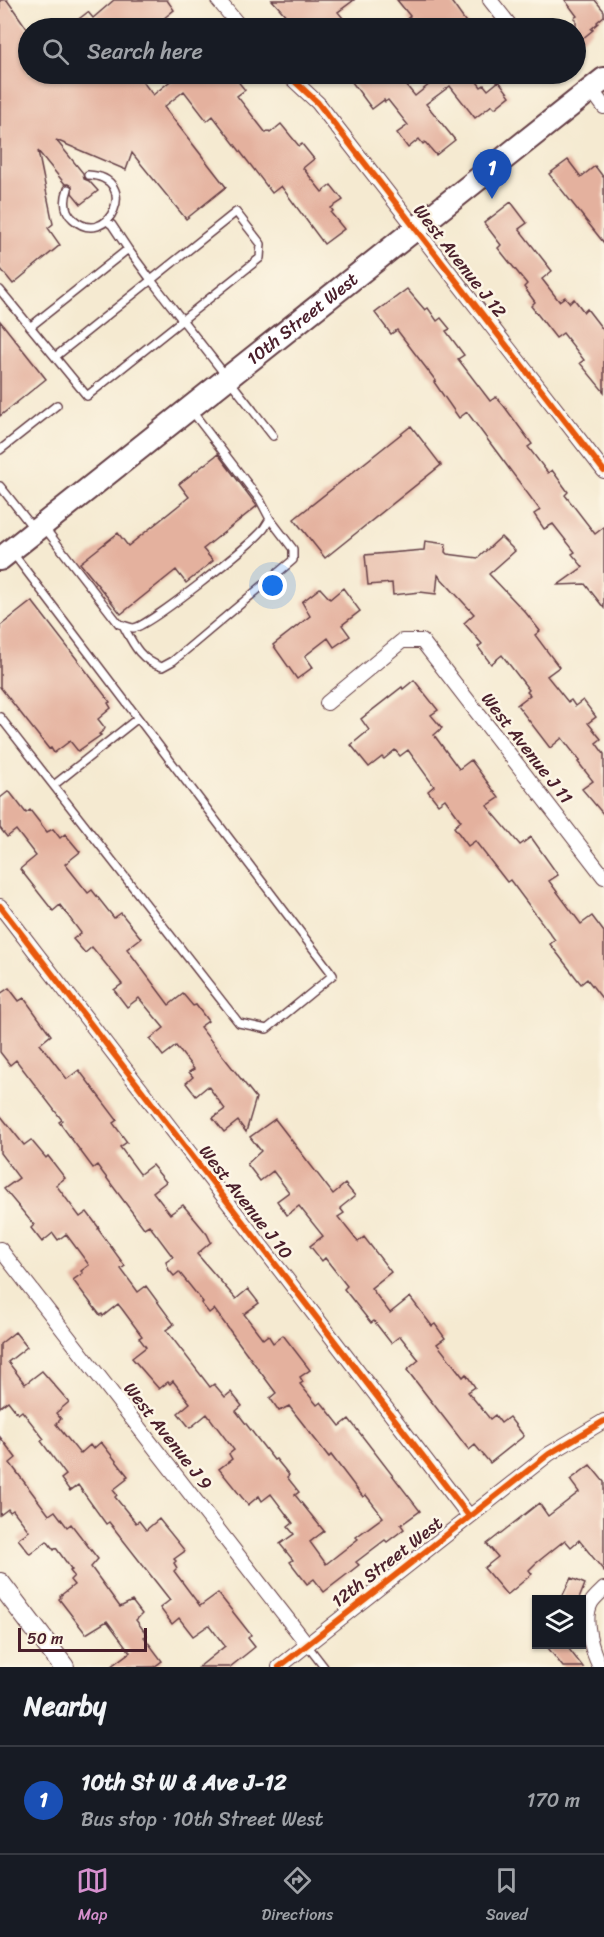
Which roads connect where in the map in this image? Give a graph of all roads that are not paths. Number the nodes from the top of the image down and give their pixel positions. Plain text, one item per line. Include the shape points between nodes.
1 (218, 0) edge
2 (490, 0) edge
3 (233, 18) edge
4 (504, 18) edge
5 (298, 84) edge
6 (600, 92) edge
7 (87, 175) dead end
8 (68, 189) dead end
9 (107, 221) junction
10 (416, 227) junction
11 (128, 249) junction
12 (151, 280) junction
13 (0, 290) edge
14 (182, 320) junction
15 (30, 327) junction
16 (55, 357) junction
17 (227, 378) junction
18 (57, 405) dead end
19 (189, 408) junction
20 (273, 436) dead end
21 (0, 450) edge
22 (604, 471) edge
23 (0, 486) edge
24 (270, 519) junction
25 (39, 528) junction
26 (5, 554) edge
27 (123, 624) junction
28 (327, 703) dead end
29 (0, 717) edge
30 (138, 718) junction
31 (54, 785) junction
32 (604, 877) edge
33 (0, 906) edge
34 (0, 1249) edge
35 (604, 1421) edge
36 (469, 1516) junction
37 (0, 1584) edge
38 (604, 1589) edge
39 (307, 1644) junction
40 (64, 1667) edge
41 (279, 1667) edge
42 (324, 1667) edge
43 (600, 1667) edge

1 - 3 street
2 - 4 street
5 - 10 street, West Avenue J 12 via 318,103
6 - 10 main road, 10th Street West
7 - 9 lane via 104,178 115,191 116,207
8 - 9 lane via 66,206 75,220 91,226
9 - 11 lane
10 - 17 main road, 10th Street West
10 - 22 street, West Avenue J 12
11 - 12 lane
11 - 15 lane
12 - 14 lane
12 - 14 lane via 236,212 261,244 261,258
12 - 16 lane
13 - 15 lane
14 - 16 lane via 87,396
14 - 17 lane
15 - 16 lane
17 - 19 main road, 10th Street West
17 - 20 lane
18 - 21 lane
19 - 24 lane via 260,500
19 - 25 main road, 10th Street West
23 - 25 lane
24 - 27 lane via 262,531 192,590 143,624 134,628
24 - 27 lane via 293,549 293,560 172,660 162,667 150,663 137,651
25 - 26 main road, 10th Street West
25 - 27 lane via 119,624
26 - 30 lane
28 - 32 street, West Avenue J 11 via 402,640 422,641
29 - 31 lane
30 - 31 lane
30 - 31 lane via 333,975 267,1029 239,1023
33 - 36 street, West Avenue J 10
34 - 39 street, West Avenue J 9
35 - 36 street, 12th Street West via 549,1454
36 - 39 street, 12th Street West
37 - 40 street
38 - 43 street via 590,1604 588,1626 591,1649
39 - 41 street, 12th Street West
39 - 42 lane

